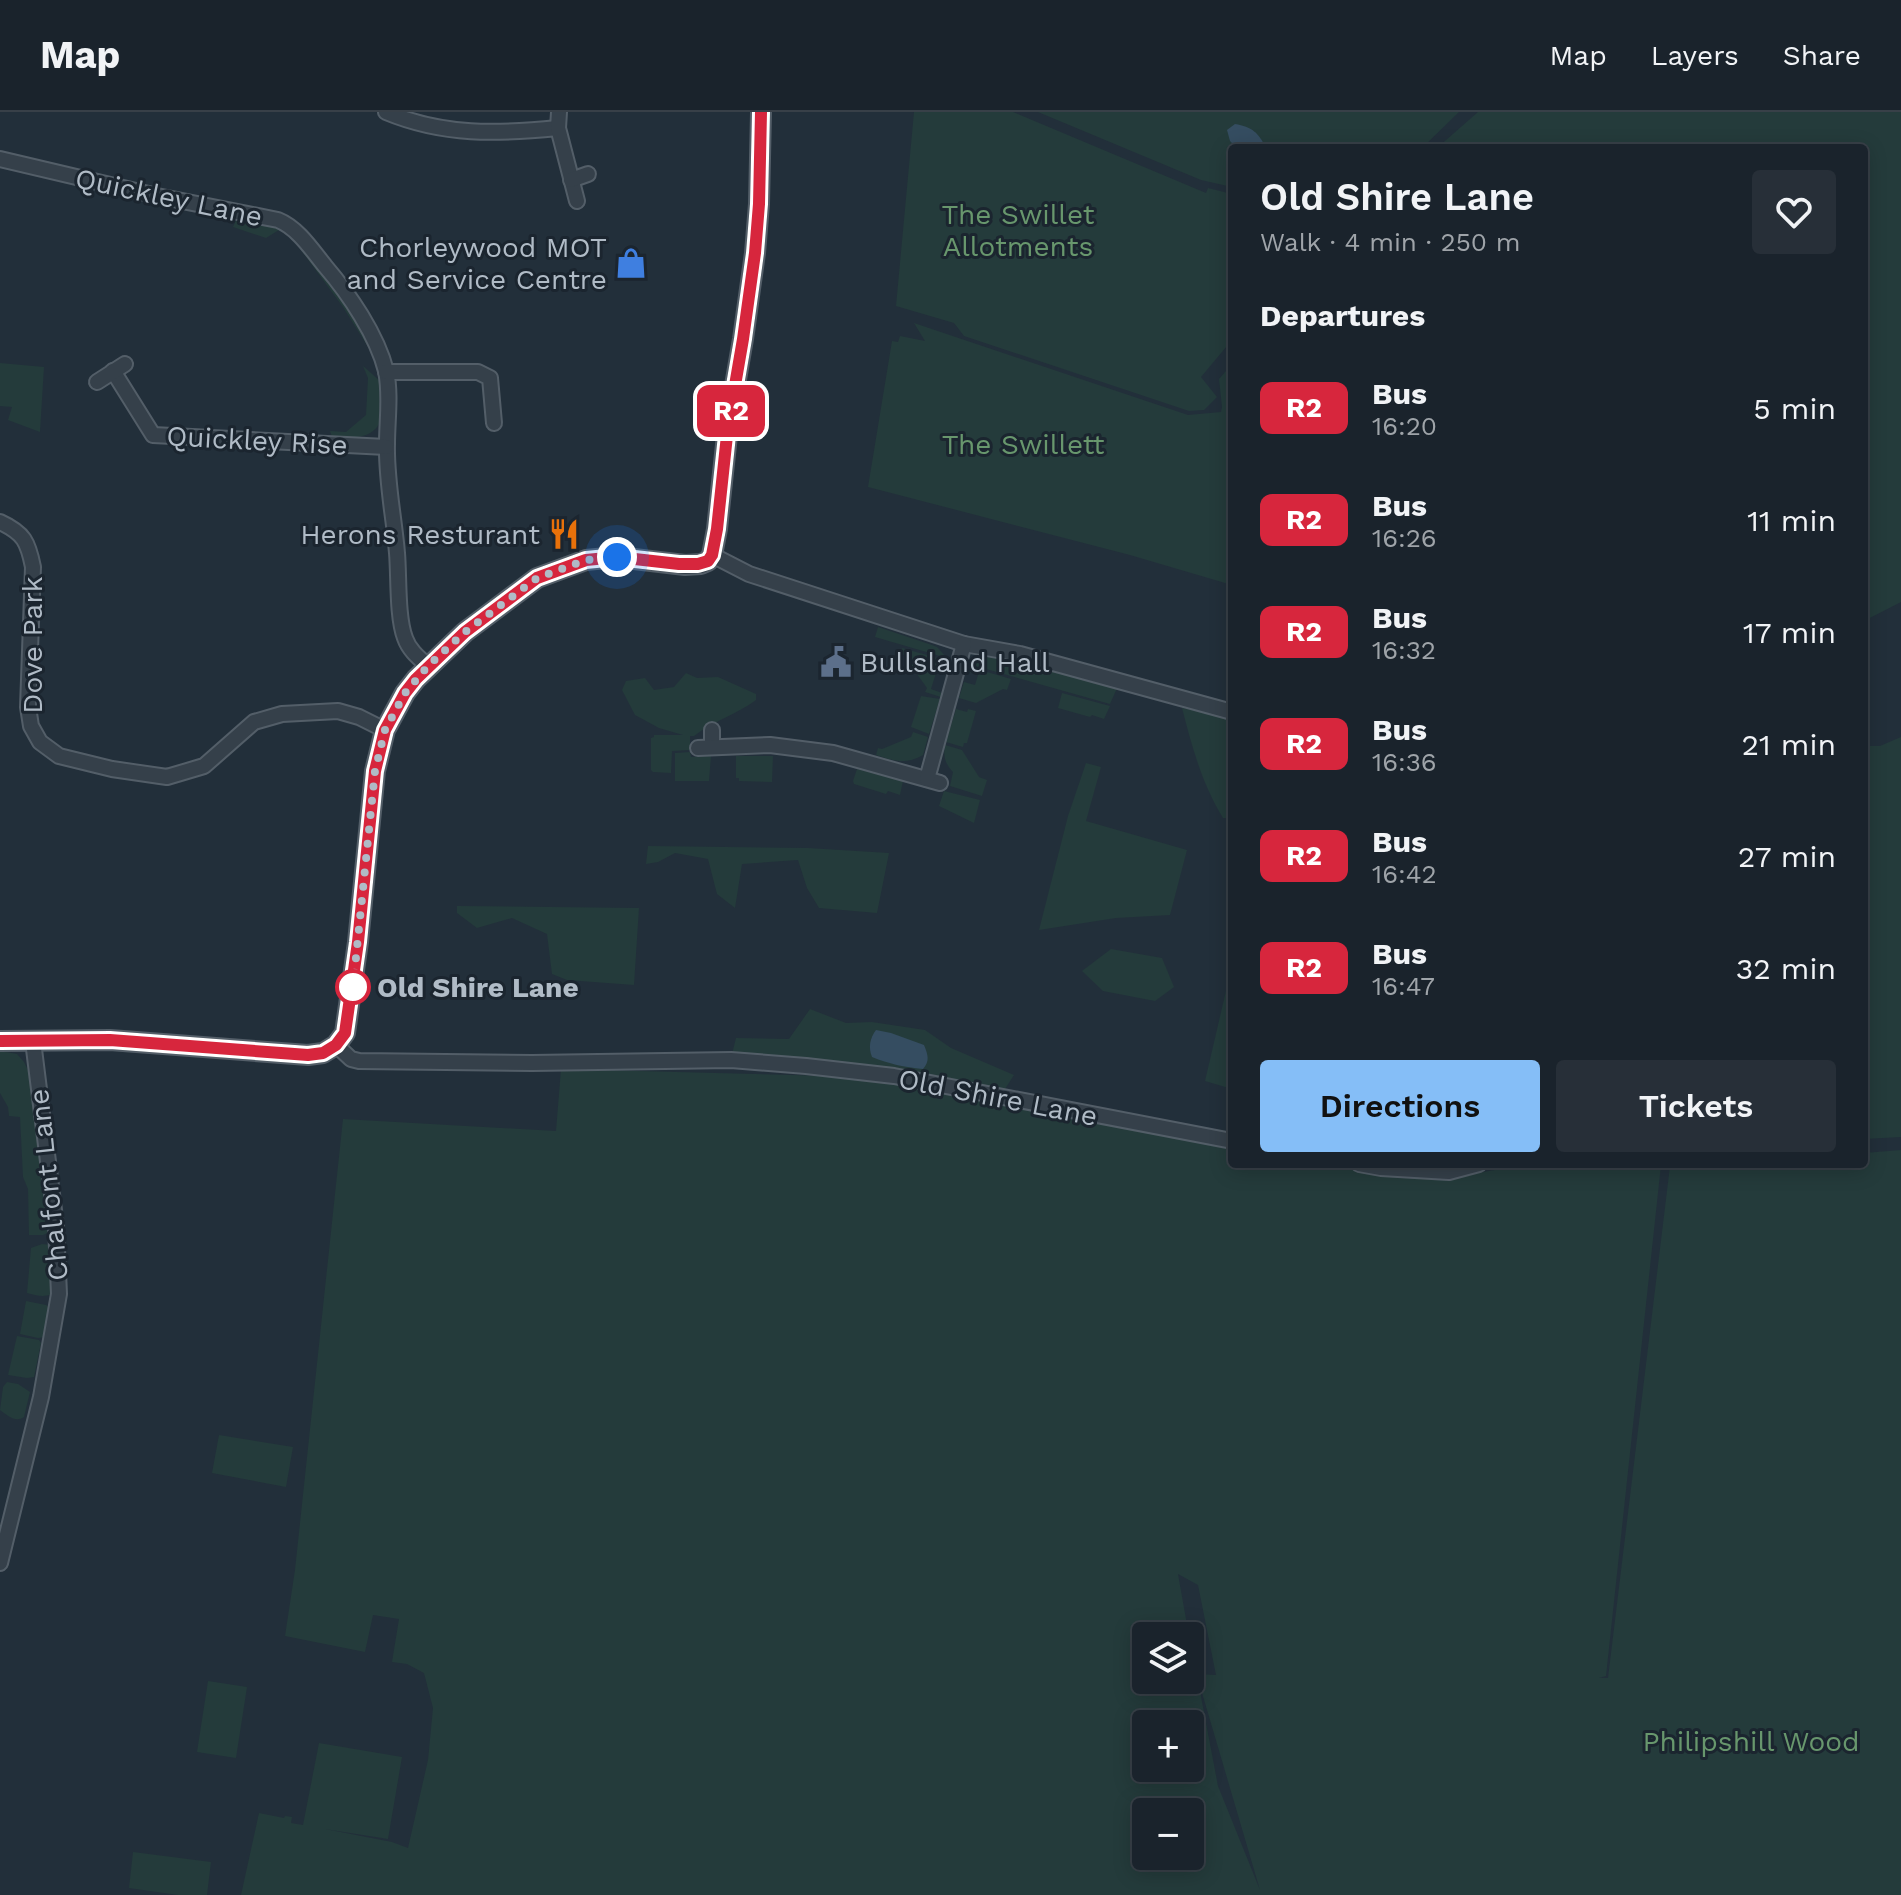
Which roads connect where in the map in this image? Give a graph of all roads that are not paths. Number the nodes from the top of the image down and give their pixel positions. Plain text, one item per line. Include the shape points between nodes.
1 (386, 112) edge
2 (559, 112) edge
3 (761, 112) edge
4 (558, 128) junction
5 (0, 159) edge
6 (588, 174) dead end
7 (571, 180) junction
8 (577, 201) dead end
9 (386, 372) junction
10 (97, 382) dead end
11 (494, 423) dead end
12 (386, 447) junction
13 (0, 522) edge
14 (712, 555) junction
15 (964, 644) junction
16 (428, 666) junction
17 (1228, 711) edge
18 (385, 730) junction
19 (712, 730) dead end
20 (0, 1041) edge
21 (33, 1041) junction
22 (336, 1045) junction
23 (1228, 1140) edge
24 (1381, 1168) edge
25 (1464, 1168) edge
26 (0, 1563) edge

1 - 4 street via 450,131
2 - 4 street
3 - 14 street via 755,253
4 - 7 street
5 - 9 street, Quickley Lane via 286,223 349,297
6 - 7 street
7 - 8 street
9 - 11 street via 478,372 490,378
9 - 12 street, Quickley Lane
10 - 12 street, Quickley Rise via 119,368 153,435
12 - 16 street, Quickley Lane via 404,636
13 - 18 street, Dove Park via 17,530 29,546 33,567 28,707 40,742 59,756 167,777 204,766 254,722 282,714 338,711
14 - 15 street via 749,574
14 - 16 street via 698,564 617,557 586,560 537,578
15 - 17 street
15 - 19 street via 934,781 833,753 770,745 705,748
16 - 18 street via 405,693
18 - 22 street via 375,771 347,1024
20 - 21 street
21 - 22 street via 110,1040 308,1055
21 - 26 street, Chalfont Lane via 56,1224 59,1294 41,1397
22 - 23 street, Old Shire Lane via 359,1061 731,1060 806,1066 894,1076
24 - 25 street

